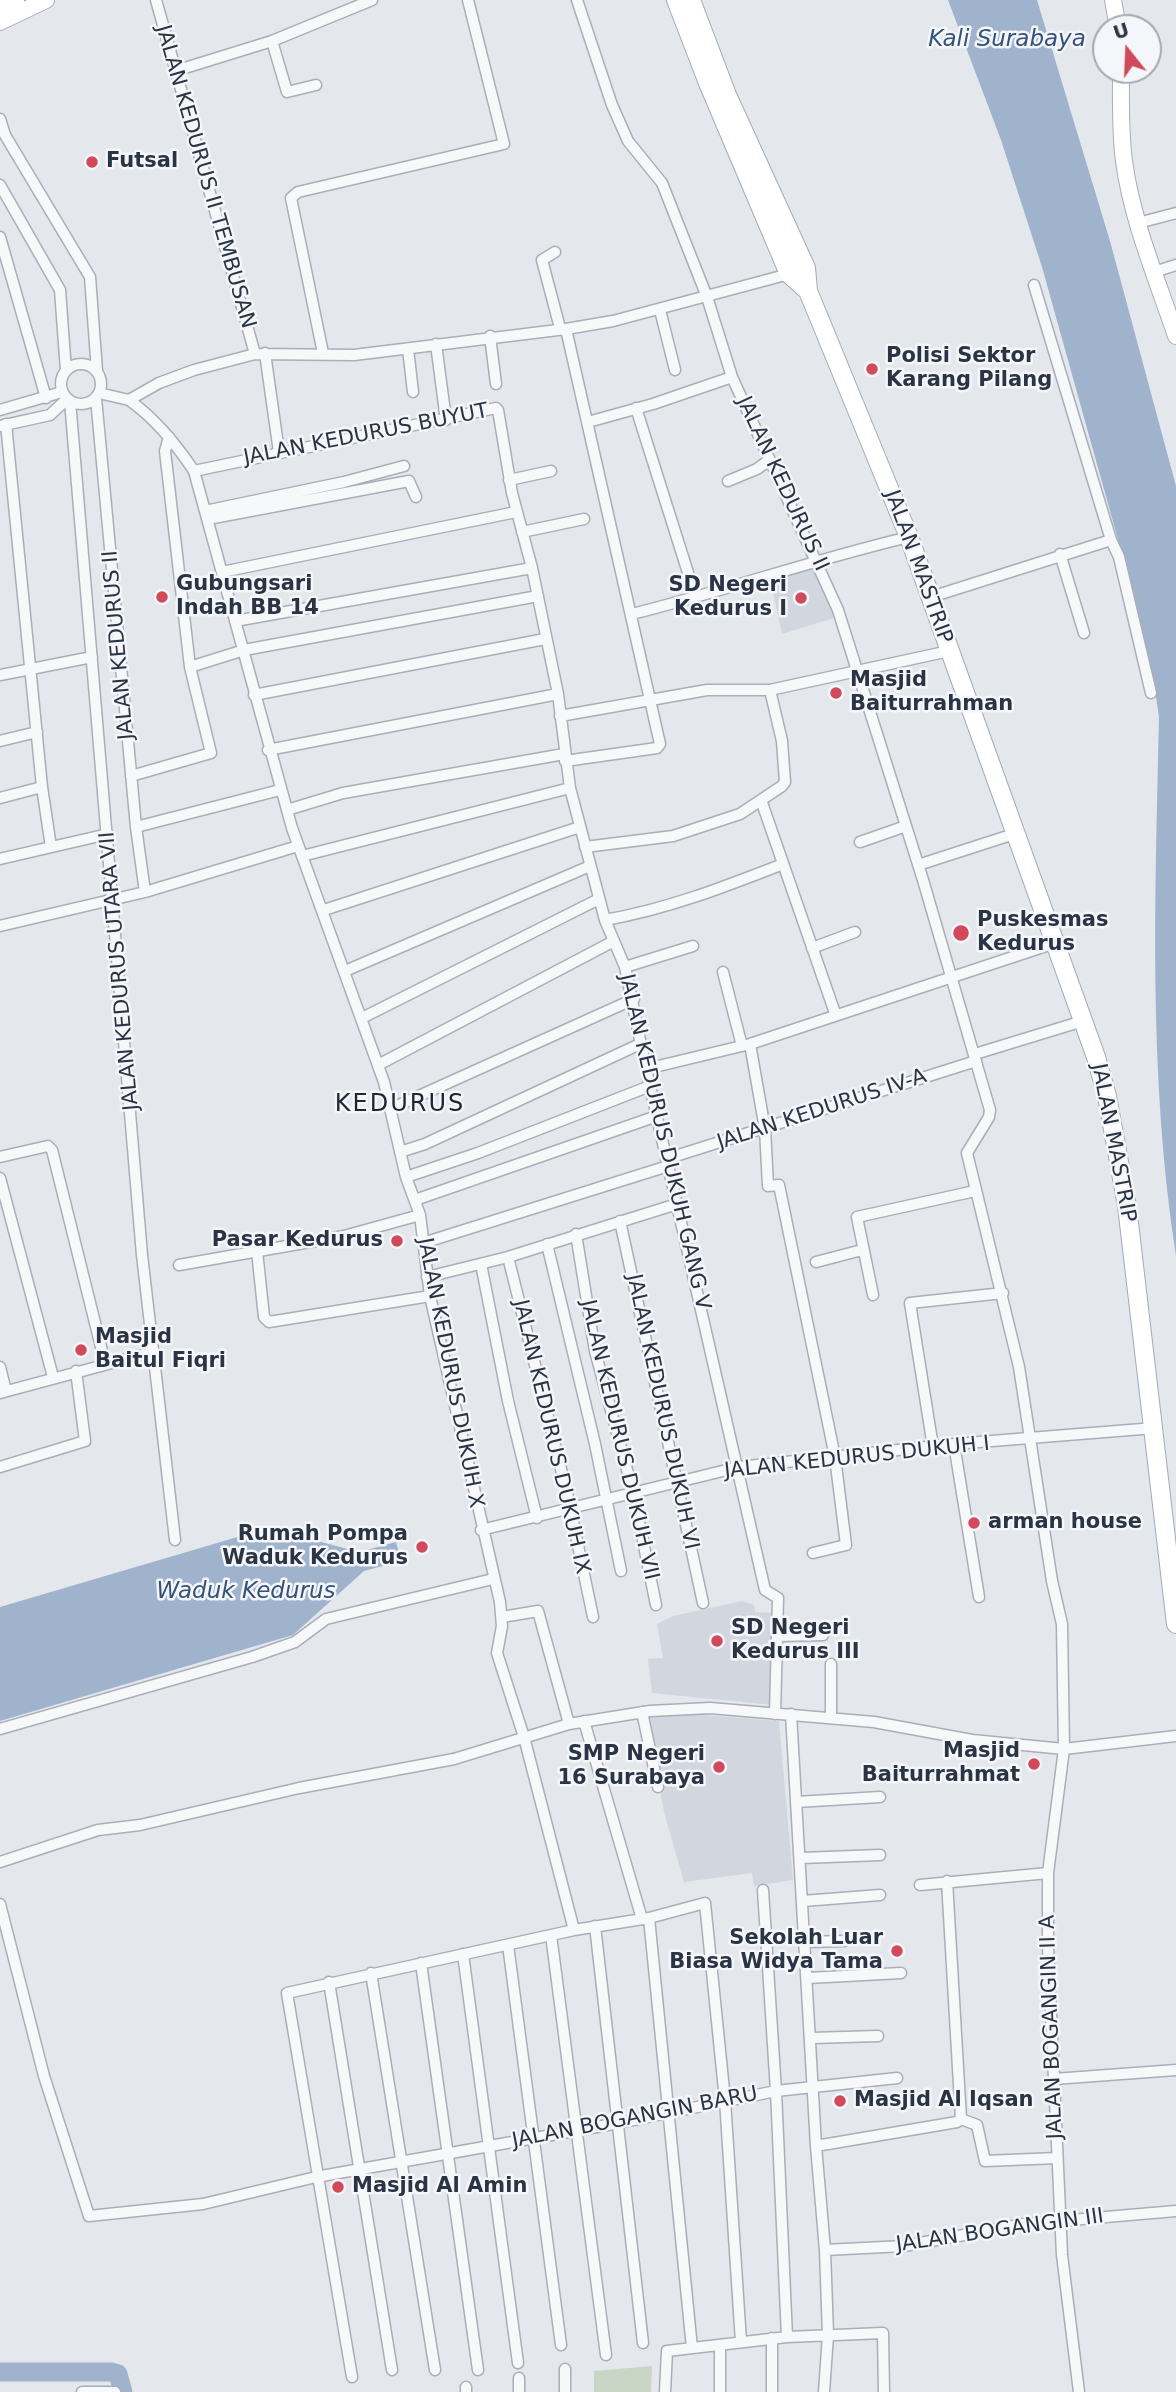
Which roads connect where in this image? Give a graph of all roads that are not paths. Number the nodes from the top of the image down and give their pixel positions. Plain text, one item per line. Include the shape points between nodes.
1 (16, 0) edge
2 (46, 0) edge
3 (156, 0) edge
4 (372, 0) edge
5 (468, 0) edge
6 (578, 0) edge
7 (676, 0) edge
8 (691, 0) edge
9 (0, 8) edge
10 (0, 22) edge
11 (272, 41) junction
12 (175, 71) junction
13 (1121, 84) edge
14 (316, 85) dead end
15 (0, 119) edge
16 (0, 185) edge
17 (1176, 213) edge
18 (1138, 223) junction
19 (0, 237) edge
20 (555, 252) dead end
21 (1176, 265) edge
22 (1154, 272) junction
23 (789, 274) junction
24 (1034, 285) dead end
25 (808, 291) junction
26 (707, 297) junction
27 (660, 310) junction
28 (563, 329) junction
29 (490, 336) junction
30 (1176, 336) edge
31 (436, 344) junction
32 (408, 349) junction
33 (260, 353) junction
34 (324, 353) junction
35 (675, 370) dead end
36 (65, 371) junction
37 (96, 371) junction
38 (732, 377) junction
39 (496, 383) dead end
40 (413, 392) dead end
41 (98, 395) junction
42 (46, 398) junction
43 (66, 398) junction
44 (129, 400) junction
45 (636, 408) junction
46 (0, 410) edge
47 (446, 420) junction
48 (588, 422) junction
49 (3, 425) edge
50 (169, 437) junction
51 (279, 452) junction
52 (769, 460) junction
53 (404, 466) dead end
54 (194, 471) junction
55 (551, 471) dead end
56 (509, 480) junction
57 (728, 481) dead end
58 (6, 485) edge
59 (416, 497) dead end
60 (516, 512) junction
61 (206, 515) junction
62 (584, 519) dead end
63 (522, 531) junction
64 (909, 537) junction
65 (1111, 540) junction
66 (1060, 554) junction
67 (818, 559) junction
68 (532, 568) junction
69 (222, 572) junction
70 (538, 596) junction
71 (930, 597) junction
72 (696, 598) junction
73 (632, 614) junction
74 (235, 621) junction
75 (1084, 633) dead end
76 (545, 639) junction
77 (244, 650) junction
78 (949, 650) junction
79 (92, 657) junction
80 (190, 667) junction
81 (31, 669) junction
82 (856, 670) junction
83 (0, 675) edge
84 (770, 690) junction
85 (1151, 693) dead end
86 (558, 694) junction
87 (254, 695) junction
88 (650, 697) junction
89 (560, 716) junction
90 (37, 732) junction
91 (0, 741) edge
92 (268, 750) junction
93 (564, 757) junction
94 (131, 776) junction
95 (42, 786) junction
96 (570, 788) junction
97 (280, 790) junction
98 (0, 798) edge
99 (761, 800) junction
100 (287, 810) junction
101 (906, 826) junction
102 (136, 827) junction
103 (580, 827) junction
104 (108, 834) junction
105 (1014, 834) junction
106 (860, 842) dead end
107 (51, 847) junction
108 (585, 847) junction
109 (300, 851) junction
110 (0, 859) edge
111 (783, 864) junction
112 (918, 865) junction
113 (590, 866) junction
114 (145, 892) junction
115 (599, 899) junction
116 (114, 900) junction
117 (324, 910) junction
118 (605, 920) junction
119 (0, 926) edge
120 (855, 932) dead end
121 (614, 940) junction
122 (1055, 943) junction
123 (693, 946) dead end
124 (812, 948) junction
125 (625, 967) junction
126 (345, 971) junction
127 (723, 972) dead end
128 (951, 976) junction
129 (634, 999) junction
130 (835, 1013) junction
131 (362, 1018) junction
132 (1083, 1021) junction
133 (640, 1045) junction
134 (746, 1045) junction
135 (976, 1057) junction
136 (378, 1065) junction
137 (646, 1069) junction
138 (650, 1086) junction
139 (390, 1109) junction
140 (657, 1116) junction
141 (765, 1129) junction
142 (400, 1152) junction
143 (0, 1157) edge
144 (667, 1162) junction
145 (406, 1177) junction
146 (0, 1178) edge
147 (975, 1191) junction
148 (415, 1200) junction
149 (677, 1205) junction
150 (4, 1212) edge
151 (420, 1215) junction
152 (620, 1221) junction
153 (576, 1234) junction
154 (423, 1243) junction
155 (547, 1244) junction
156 (862, 1250) junction
157 (257, 1251) junction
158 (508, 1257) junction
159 (816, 1262) dead end
160 (481, 1264) junction
161 (179, 1265) dead end
162 (428, 1277) junction
163 (1003, 1293) junction
164 (873, 1295) dead end
165 (430, 1296) junction
166 (153, 1352) junction
167 (104, 1363) junction
168 (0, 1367) edge
169 (76, 1370) junction
170 (53, 1377) junction
171 (3, 1392) edge
172 (1155, 1428) junction
173 (1032, 1440) junction
174 (954, 1444) junction
175 (933, 1447) junction
176 (835, 1457) junction
177 (739, 1467) junction
178 (0, 1468) edge
179 (678, 1482) junction
180 (633, 1492) junction
181 (605, 1500) junction
182 (570, 1508) junction
183 (537, 1518) junction
184 (481, 1530) junction
185 (175, 1540) dead end
186 (813, 1553) dead end
187 (621, 1571) dead end
188 (493, 1579) junction
189 (979, 1597) dead end
190 (704, 1603) dead end
191 (656, 1605) dead end
192 (593, 1617) dead end
193 (502, 1618) junction
194 (1176, 1624) edge
195 (823, 1635) dead end
196 (777, 1636) junction
197 (831, 1664) dead end
198 (642, 1712) junction
199 (775, 1714) junction
200 (792, 1714) junction
201 (831, 1718) junction
202 (584, 1721) junction
203 (569, 1724) junction
204 (0, 1729) edge
205 (1176, 1736) edge
206 (524, 1737) junction
207 (1064, 1749) junction
208 (658, 1787) dead end
209 (880, 1797) dead end
210 (796, 1802) junction
211 (880, 1855) dead end
212 (801, 1858) junction
213 (0, 1862) edge
214 (1048, 1873) junction
215 (947, 1881) junction
216 (920, 1885) dead end
217 (763, 1890) dead end
218 (880, 1895) dead end
219 (803, 1901) junction
220 (0, 1904) edge
221 (645, 1919) junction
222 (595, 1926) junction
223 (574, 1930) junction
224 (551, 1935) junction
225 (844, 1941) dead end
226 (805, 1942) junction
227 (508, 1945) junction
228 (463, 1954) junction
229 (421, 1963) junction
230 (371, 1973) junction
231 (901, 1973) dead end
232 (808, 1978) junction
233 (329, 1982) junction
234 (878, 2036) dead end
235 (812, 2038) junction
236 (1176, 2070) edge
237 (898, 2078) dead end
238 (1054, 2079) junction
239 (813, 2089) junction
240 (776, 2091) junction
241 (725, 2100) junction
242 (668, 2113) junction
243 (961, 2119) junction
244 (619, 2123) junction
245 (576, 2130) junction
246 (533, 2138) junction
247 (488, 2146) junction
248 (816, 2146) junction
249 (449, 2154) junction
250 (1057, 2158) junction
251 (401, 2162) junction
252 (358, 2170) junction
253 (316, 2177) junction
254 (1176, 2211) edge
255 (1059, 2219) junction
256 (825, 2250) junction
257 (828, 2335) junction
258 (787, 2337) junction
259 (772, 2338) junction
260 (741, 2342) junction
261 (643, 2343) dead end
262 (561, 2345) dead end
263 (720, 2345) junction
264 (692, 2348) junction
265 (606, 2355) dead end
266 (518, 2363) dead end
267 (565, 2369) dead end
268 (392, 2370) dead end
269 (435, 2370) dead end
270 (478, 2370) dead end
271 (352, 2376) dead end
272 (519, 2378) dead end
273 (82, 2392) edge
274 (115, 2392) edge
275 (519, 2392) edge
276 (565, 2392) edge
277 (665, 2392) edge
278 (720, 2392) edge
279 (772, 2392) edge
280 (824, 2392) edge
281 (884, 2392) edge
282 (1079, 2392) edge

1 - 9 main road
2 - 10 main road
3 - 12 street, JALAN KEDURUS II TEMBUSAN
4 - 11 street
5 - 34 street via 504,144 298,191 291,198
6 - 26 street, JALAN KEDURUS II via 612,105 628,141 662,183
7 - 23 main road, JALAN MASTRIP
8 - 25 main road, JALAN MASTRIP via 727,95 806,268
11 - 12 street
11 - 14 street via 287,92
12 - 33 street, JALAN KEDURUS II TEMBUSAN
13 - 18 main road via 1124,165
15 - 37 street via 5,135 90,278
16 - 36 street via 60,290
17 - 18 street
18 - 22 main road
19 - 42 street
20 - 28 street via 542,260
21 - 22 street
22 - 30 main road
23 - 25 main road, JALAN MASTRIP
23 - 26 street
24 - 65 street
25 - 64 main road, JALAN MASTRIP
26 - 27 street
26 - 38 street, JALAN KEDURUS II
27 - 28 street
27 - 35 street
28 - 29 street
28 - 48 street
29 - 31 street
29 - 39 street
31 - 32 street
31 - 47 street
32 - 34 street
32 - 40 street
33 - 34 street
33 - 44 street via 194,370
33 - 51 street, JALAN KEDURUS II TEMBUSAN
36 - 37 street via 81,364
36 - 43 street via 61,381
37 - 41 street via 101,381
38 - 45 street
38 - 52 street, JALAN KEDURUS II
41 - 43 street via 86,404
41 - 44 street
41 - 94 street, JALAN KEDURUS II
42 - 43 street
42 - 46 street
43 - 49 street via 50,415
43 - 79 street, JALAN KEDURUS UTARA VII
44 - 50 street
45 - 48 street
45 - 72 street
47 - 51 street, JALAN KEDURUS BUYUT
47 - 56 street, JALAN KEDURUS BUYUT via 497,408
48 - 73 street
49 - 58 street
50 - 54 street
50 - 80 street via 165,451
51 - 54 street, JALAN KEDURUS BUYUT
52 - 57 street
52 - 67 street, JALAN KEDURUS II
53 - 61 street
54 - 61 street
55 - 56 street
56 - 60 street, JALAN KEDURUS BUYUT
58 - 81 street
59 - 61 street via 408,481
60 - 63 street, JALAN KEDURUS BUYUT
60 - 69 street
61 - 69 street
62 - 63 street
63 - 68 street, JALAN KEDURUS BUYUT
64 - 67 street
64 - 71 main road, JALAN MASTRIP
65 - 66 street
65 - 85 street
66 - 71 street
66 - 75 street
67 - 72 street
67 - 82 street, JALAN KEDURUS II
68 - 70 street, JALAN KEDURUS BUYUT
68 - 74 street
69 - 74 street
70 - 76 street, JALAN KEDURUS BUYUT
70 - 77 street
71 - 78 main road, JALAN MASTRIP
72 - 73 street
73 - 88 street
74 - 77 street
76 - 86 street, JALAN KEDURUS BUYUT
76 - 87 street
77 - 80 street
77 - 87 street
78 - 82 street
78 - 105 main road, JALAN MASTRIP
79 - 81 street
79 - 104 street, JALAN KEDURUS UTARA VII
80 - 94 street via 211,753
81 - 83 street
81 - 90 street
82 - 84 street
82 - 101 street, JALAN KEDURUS II
84 - 88 street via 730,688
84 - 99 street via 782,741 785,782
86 - 89 street, JALAN KEDURUS DUKUH GANG V
86 - 92 street
87 - 92 street
88 - 89 street
88 - 93 street via 660,744 657,748
89 - 93 street, JALAN KEDURUS DUKUH GANG V
90 - 91 street
90 - 95 street
92 - 97 street
93 - 96 street, JALAN KEDURUS DUKUH GANG V
93 - 100 street via 343,793
94 - 102 street, JALAN KEDURUS II
95 - 98 street
95 - 107 street
96 - 103 street, JALAN KEDURUS DUKUH GANG V
96 - 109 street
97 - 100 street
97 - 102 street
99 - 108 street via 740,814 673,836
99 - 111 street
100 - 109 street
101 - 106 street
101 - 112 street, JALAN KEDURUS II
102 - 114 street, JALAN KEDURUS II
103 - 108 street, JALAN KEDURUS DUKUH GANG V
103 - 117 street
104 - 107 street
104 - 116 street, JALAN KEDURUS UTARA VII
105 - 112 street
105 - 122 main road, JALAN MASTRIP
107 - 110 street
108 - 113 street, JALAN KEDURUS DUKUH GANG V
109 - 114 street
109 - 117 street, JALAN KEDURUS DUKUH X
111 - 118 street via 707,895
111 - 124 street
112 - 128 street, JALAN KEDURUS II
113 - 115 street, JALAN KEDURUS DUKUH GANG V
113 - 126 street
114 - 116 street
115 - 118 street, JALAN KEDURUS DUKUH GANG V
115 - 131 street
116 - 119 street
116 - 166 street, JALAN KEDURUS UTARA VII
117 - 126 street, JALAN KEDURUS DUKUH X
118 - 121 street, JALAN KEDURUS DUKUH GANG V
120 - 124 street
121 - 125 street, JALAN KEDURUS DUKUH GANG V
121 - 136 street
122 - 128 street
122 - 132 main road, JALAN MASTRIP
123 - 125 street
124 - 130 street
125 - 129 street, JALAN KEDURUS DUKUH GANG V
126 - 131 street, JALAN KEDURUS DUKUH X
127 - 134 street
128 - 130 street
128 - 135 street, JALAN KEDURUS II
129 - 133 street, JALAN KEDURUS DUKUH GANG V
129 - 139 street
130 - 134 street
131 - 136 street, JALAN KEDURUS DUKUH X
132 - 135 street, JALAN KEDURUS IV-A
132 - 172 main road, JALAN MASTRIP via 1107,1096 1121,1170
133 - 137 street, JALAN KEDURUS DUKUH GANG V
133 - 142 street
134 - 137 street
134 - 141 street
135 - 141 street, JALAN KEDURUS IV-A
135 - 147 street, JALAN KEDURUS II via 990,1110 967,1150
136 - 139 street, JALAN KEDURUS DUKUH X
137 - 138 street, JALAN KEDURUS DUKUH GANG V
138 - 140 street, JALAN KEDURUS DUKUH GANG V
138 - 145 street
139 - 142 street, JALAN KEDURUS DUKUH X
140 - 144 street, JALAN KEDURUS DUKUH GANG V
140 - 148 street
141 - 144 street, JALAN KEDURUS IV-A
141 - 176 street via 768,1186 779,1185
142 - 145 street, JALAN KEDURUS DUKUH X
143 - 167 street via 48,1146 52,1150
144 - 149 street, JALAN KEDURUS DUKUH GANG V
144 - 154 street, JALAN KEDURUS IV-A
145 - 148 street, JALAN KEDURUS DUKUH X
146 - 150 street
147 - 156 street via 861,1214 856,1220
147 - 163 street, JALAN BOGANGIN II A
148 - 151 street, JALAN KEDURUS DUKUH X
149 - 152 street
149 - 177 street, JALAN KEDURUS DUKUH GANG V
150 - 170 street
151 - 154 street, JALAN KEDURUS DUKUH X
151 - 157 street via 344,1236
152 - 153 street
152 - 179 street, JALAN KEDURUS DUKUH VI
153 - 155 street
153 - 180 street, JALAN KEDURUS DUKUH VII via 595,1351
154 - 162 street, JALAN KEDURUS DUKUH X
155 - 158 street
155 - 181 street
156 - 159 street
156 - 164 street
157 - 161 street
157 - 165 street via 264,1317 269,1322
158 - 160 street
158 - 182 street, JALAN KEDURUS DUKUH IX
160 - 162 street
160 - 183 street
162 - 165 street, JALAN KEDURUS DUKUH X
163 - 173 street, JALAN BOGANGIN II A
163 - 175 street via 910,1303
165 - 184 street, JALAN KEDURUS DUKUH X
166 - 167 street
166 - 185 street, JALAN KEDURUS UTARA VII
167 - 169 street
168 - 171 street
169 - 170 street
169 - 178 street via 85,1441
170 - 171 street
172 - 173 street, JALAN KEDURUS DUKUH I
172 - 194 main road, JALAN MASTRIP
173 - 174 street, JALAN KEDURUS DUKUH I
173 - 207 street, JALAN BOGANGIN II A via 1062,1624
174 - 175 street, JALAN KEDURUS DUKUH I
174 - 189 street
175 - 176 street, JALAN KEDURUS DUKUH I
176 - 177 street, JALAN KEDURUS DUKUH I
176 - 186 street via 846,1545
177 - 179 street, JALAN KEDURUS DUKUH I
177 - 196 street, JALAN KEDURUS DUKUH GANG V via 768,1592 778,1598
179 - 180 street, JALAN KEDURUS DUKUH I
179 - 190 street, JALAN KEDURUS DUKUH VI
180 - 181 street, JALAN KEDURUS DUKUH I
180 - 191 street, JALAN KEDURUS DUKUH VII
181 - 182 street, JALAN KEDURUS DUKUH I
181 - 187 street
182 - 183 street, JALAN KEDURUS DUKUH I
182 - 192 street, JALAN KEDURUS DUKUH IX
183 - 184 street, JALAN KEDURUS DUKUH I
184 - 188 street, JALAN KEDURUS DUKUH X
188 - 193 street, JALAN KEDURUS DUKUH X
188 - 204 street via 326,1619 295,1642
193 - 203 street via 538,1611
193 - 206 street, JALAN KEDURUS DUKUH X via 498,1653
195 - 196 street
196 - 199 street
197 - 201 street
198 - 199 street via 710,1708
198 - 202 street
198 - 208 street
199 - 200 street
200 - 201 street
200 - 210 street
201 - 207 street
202 - 203 street
202 - 221 street
203 - 206 street
205 - 207 street
206 - 213 street via 454,1759 97,1830
206 - 223 street, JALAN KEDURUS DUKUH X
207 - 214 street, JALAN BOGANGIN II A
209 - 210 street
210 - 212 street
211 - 212 street
212 - 219 street
214 - 215 street
214 - 238 street, JALAN BOGANGIN II A
215 - 216 street
215 - 243 street
217 - 240 street
218 - 219 street
219 - 226 street
220 - 253 street, JALAN BOGANGIN BARU via 44,2076 89,2216 204,2204
221 - 222 street
221 - 241 street via 705,1903 708,1906
221 - 242 street
222 - 223 street
222 - 244 street
223 - 224 street
224 - 227 street
224 - 245 street
225 - 226 street
226 - 232 street
227 - 228 street
227 - 246 street
228 - 229 street
228 - 247 street
229 - 230 street
229 - 249 street
230 - 233 street
230 - 251 street
231 - 232 street
232 - 235 street
233 - 252 street
233 - 253 street via 289,1991 286,1996
234 - 235 street
235 - 239 street
236 - 238 street
237 - 239 street, JALAN BOGANGIN BARU
238 - 250 street, JALAN BOGANGIN II A
239 - 240 street, JALAN BOGANGIN BARU
239 - 248 street
240 - 241 street, JALAN BOGANGIN BARU
240 - 258 street
241 - 242 street, JALAN BOGANGIN BARU
241 - 260 street
242 - 244 street, JALAN BOGANGIN BARU
242 - 264 street
243 - 248 street
243 - 250 street via 977,2125 985,2161
244 - 245 street, JALAN BOGANGIN BARU
244 - 261 street
245 - 246 street, JALAN BOGANGIN BARU
245 - 265 street
246 - 247 street, JALAN BOGANGIN BARU
246 - 262 street
247 - 249 street, JALAN BOGANGIN BARU
247 - 266 street
248 - 256 street
249 - 251 street, JALAN BOGANGIN BARU
249 - 270 street
250 - 255 street, JALAN BOGANGIN II A
251 - 252 street, JALAN BOGANGIN BARU
251 - 269 street
252 - 253 street, JALAN BOGANGIN BARU
252 - 268 street
253 - 271 street
254 - 255 street, JALAN BOGANGIN III
255 - 256 street, JALAN BOGANGIN III via 904,2246
255 - 282 street, JALAN BOGANGIN II A
256 - 257 street
257 - 258 street
257 - 280 street
257 - 281 street via 885,2335
258 - 259 street
259 - 260 street
259 - 279 street
260 - 263 street
263 - 264 street
263 - 278 street
264 - 277 street via 665,2353
267 - 276 street
272 - 275 street
273 - 274 street

